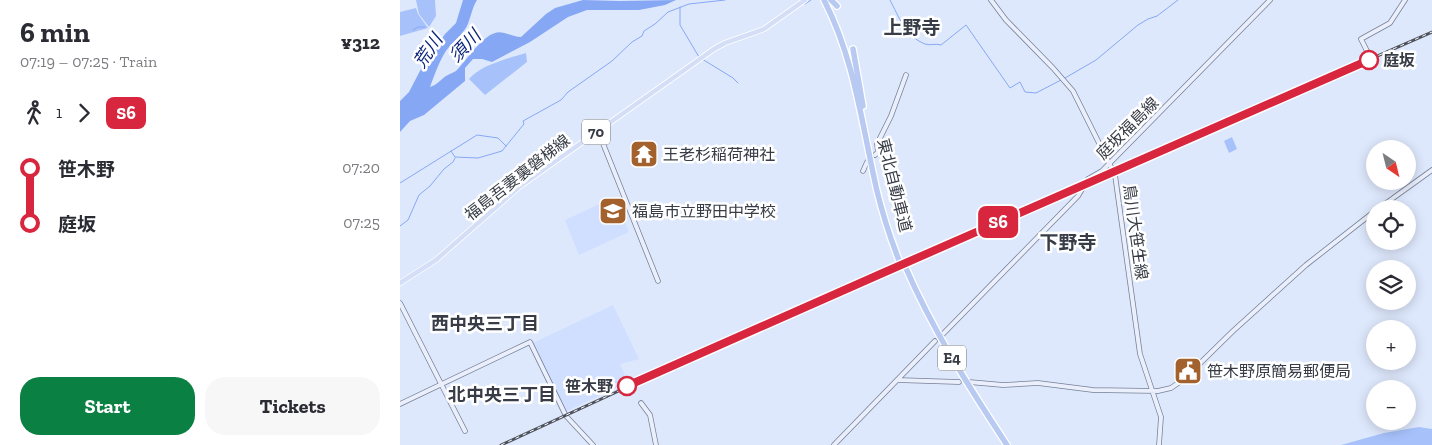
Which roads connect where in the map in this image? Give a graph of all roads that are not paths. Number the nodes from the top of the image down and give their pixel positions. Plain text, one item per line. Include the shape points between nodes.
1 (805, 0) edge
2 (824, 0) edge
3 (832, 0) edge
4 (991, 0) edge
5 (1270, 0) edge
6 (1404, 0) edge
7 (836, 6) dead end
8 (826, 12) dead end
9 (853, 49) dead end
10 (1367, 51) dead end
11 (843, 56) dead end
12 (906, 75) dead end
13 (862, 110) junction
14 (598, 131) junction
15 (875, 155) dead end
16 (867, 162) dead end
17 (1109, 164) junction
18 (1432, 170) edge
19 (863, 171) dead end
20 (1390, 200) edge
21 (1366, 218) edge
22 (658, 281) dead end
23 (400, 283) edge
24 (400, 303) edge
25 (940, 336) dead end
26 (935, 341) dead end
27 (897, 380) junction
28 (959, 382) dead end
29 (969, 382) dead end
30 (441, 384) junction
31 (1153, 392) junction
32 (641, 403) dead end
33 (400, 404) edge
34 (465, 431) dead end
35 (593, 445) edge
36 (656, 445) edge
37 (834, 445) edge
38 (1005, 445) edge
39 (1158, 445) edge

1 - 14 main road, 福島吾妻裏磐梯線 / 70 via 769,26 714,49
2 - 8 highway
2 - 13 highway, 東北自動車道 / E4 via 846,52
3 - 7 highway
4 - 17 street, 鳥川大笹生線 via 1073,91
5 - 17 street, 庭坂福島線
6 - 10 street via 1390,23 1361,39
9 - 13 highway
11 - 13 highway
12 - 15 street
13 - 38 highway, 東北自動車道 / E4 via 881,193 903,265 938,335
14 - 22 street
14 - 23 main road, 福島吾妻裏磐梯線 / 70 via 519,187 436,260
16 - 19 street
17 - 25 street, 庭坂福島線 via 1088,179 1078,196
17 - 31 street, 鳥川大笹生線 via 1117,183 1140,354
18 - 20 street
21 - 31 street via 1306,265 1180,383 1167,390
24 - 30 street
26 - 27 street
27 - 28 street
27 - 37 street
29 - 31 street via 1038,383 1091,390
30 - 33 street
30 - 34 street
30 - 35 street via 530,342 566,416
31 - 39 street, 鳥川大笹生線 via 1162,416
32 - 36 street via 650,415

